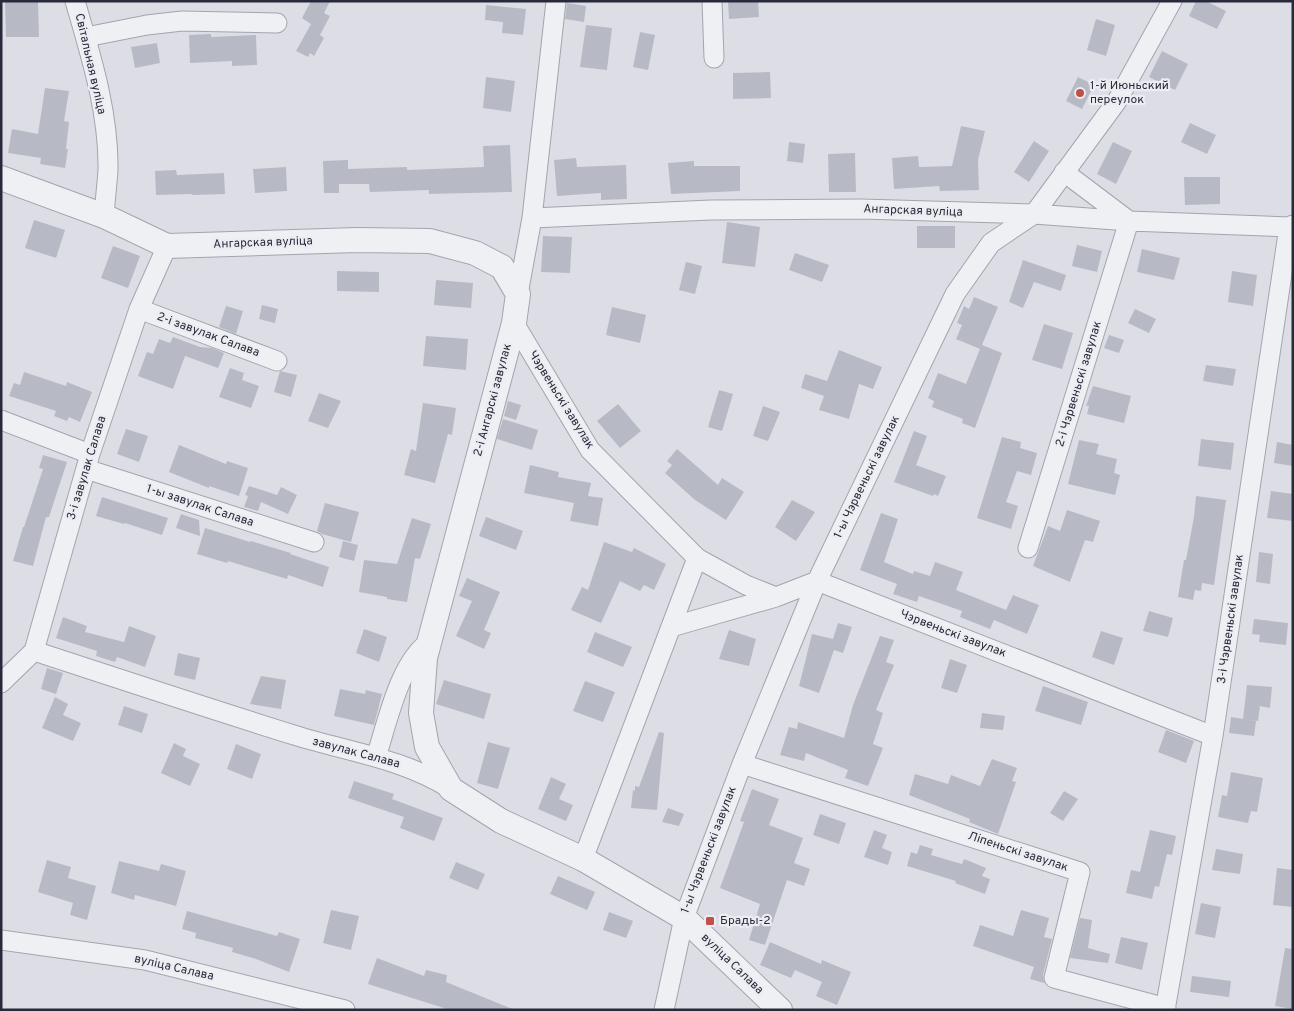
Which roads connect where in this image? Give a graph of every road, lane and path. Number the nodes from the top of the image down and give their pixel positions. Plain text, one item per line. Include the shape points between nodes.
1 (75, 1) edge
2 (556, 1) edge
3 (712, 1) edge
4 (1172, 1) edge
5 (277, 23) dead end
6 (86, 37) junction
7 (714, 58) dead end
8 (1064, 172) junction
9 (1, 178) edge
10 (1034, 214) junction
11 (104, 216) junction
12 (532, 218) junction
13 (1130, 221) junction
14 (1291, 226) edge
15 (167, 246) junction
16 (518, 294) junction
17 (139, 309) junction
18 (514, 323) junction
19 (277, 361) dead end
20 (1, 420) edge
21 (88, 461) junction
22 (314, 542) dead end
23 (1028, 548) dead end
24 (697, 558) junction
25 (817, 581) junction
26 (776, 597) junction
27 (671, 627) junction
28 (429, 642) junction
29 (34, 651) junction
30 (1, 683) edge
31 (1213, 736) junction
32 (376, 757) junction
33 (742, 764) junction
34 (451, 789) junction
35 (583, 859) junction
36 (684, 918) junction
37 (1, 940) edge
38 (1166, 1009) edge
39 (345, 1010) edge
40 (664, 1010) edge
41 (780, 1010) edge

1 - 6 street, Світальная вуліца
2 - 12 street, 2-і Ангарскі завулак
3 - 7 street
4 - 8 street, 1-ы Чэрвеньскі завулак via 1117,101
5 - 6 street via 182,21
6 - 11 street, Світальная вуліца via 101,102 107,149
8 - 10 street, 1-ы Чэрвеньскі завулак
8 - 13 street
9 - 11 street, Ангарская вуліца
10 - 12 street, Ангарская вуліца via 860,209 710,210
10 - 13 street, Ангарская вуліца
10 - 25 street, 1-ы Чэрвеньскі завулак via 991,243 955,294
11 - 15 street, Ангарская вуліца
12 - 16 street, 2-і Ангарскі завулак
13 - 14 street, Ангарская вуліца
13 - 23 street, 2-і Чэрвеньскі завулак
14 - 31 street, 3-і Чэрвеньскі завулак
15 - 16 street, Ангарская вуліца via 430,241 475,253 502,267
15 - 17 street, 3-і завулак Салава
16 - 18 street, 2-і Ангарскі завулак
17 - 19 street, 2-і завулак Салава
17 - 21 street, 3-і завулак Салава
18 - 24 street, Чэрвеньскі завулак via 590,450
18 - 28 street, 2-і Ангарскі завулак
20 - 21 street, 1-ы завулак Салава
21 - 22 street, 1-ы завулак Салава
21 - 29 street, 3-і завулак Салава
24 - 26 street, Чэрвеньскі завулак
24 - 27 street
25 - 26 street
25 - 31 street, Чэрвеньскі завулак
25 - 33 street, 1-ы Чэрвеньскі завулак
26 - 27 street
27 - 35 street
28 - 32 street via 421,648 398,685
28 - 34 street, 2-і Ангарскі завулак via 421,712 427,747
29 - 30 street, 3-і завулак Салава
29 - 32 street, завулак Салава via 261,725
31 - 38 street, 3-і Чэрвеньскі завулак
32 - 34 street, завулак Салава via 430,776
33 - 36 street, 1-ы Чэрвеньскі завулак
33 - 38 street, Ліпеньскі завулак via 1080,872 1054,978
34 - 35 street, завулак Салава via 501,821
35 - 36 street, завулак Салава
36 - 40 street, 1-ы Чэрвеньскі завулак
36 - 41 street, вуліца Салава
37 - 39 street, вуліца Салава via 145,960

